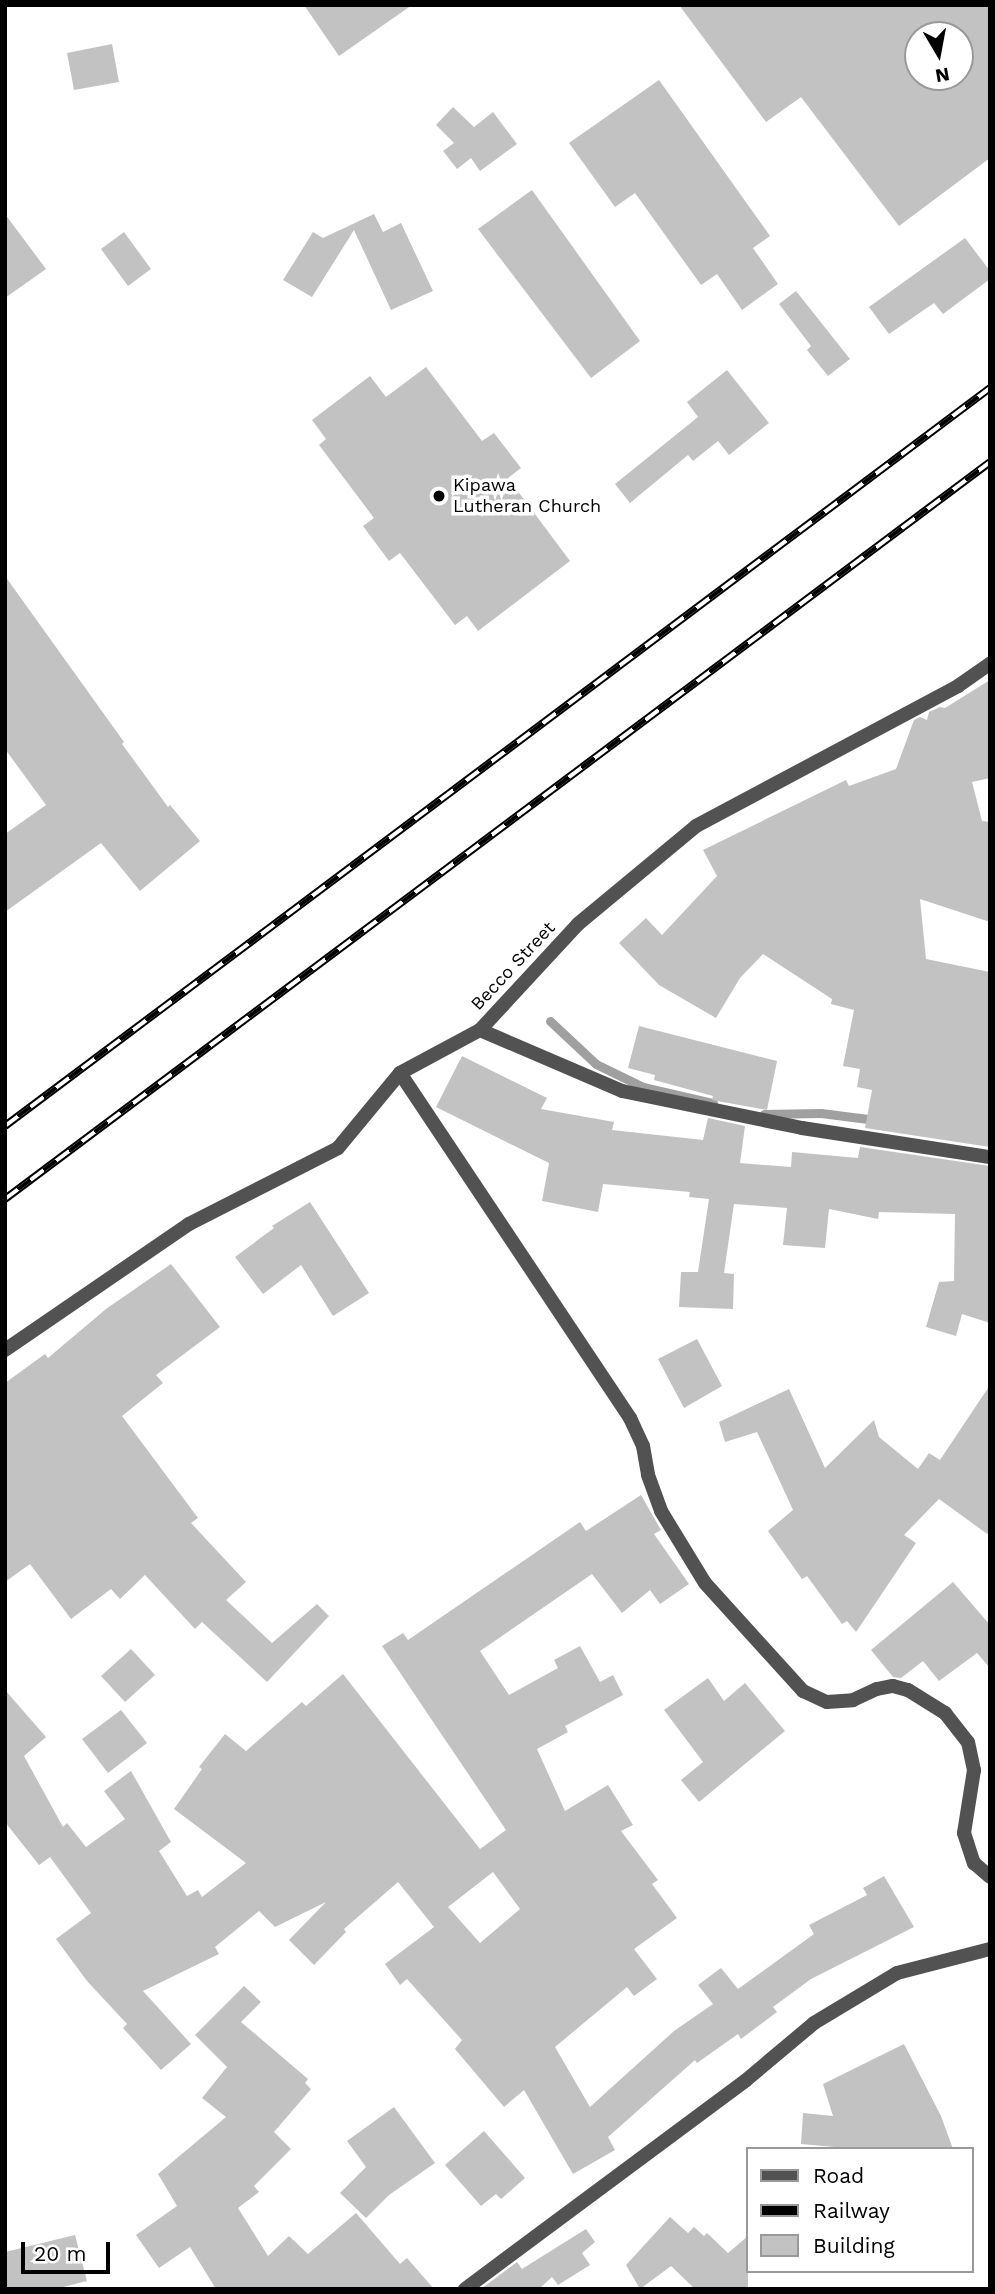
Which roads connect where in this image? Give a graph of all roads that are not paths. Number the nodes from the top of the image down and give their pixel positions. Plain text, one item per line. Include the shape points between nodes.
1 (990, 664) edge
2 (480, 1030) junction
3 (400, 1073) junction
4 (990, 1157) edge
5 (5, 1350) edge
6 (990, 1877) edge
7 (990, 1949) edge
8 (466, 2289) edge

1 - 2 street, Becco Street via 958,686 696,826 578,924
2 - 3 street, Becco Street
2 - 4 street via 622,1091 802,1128
3 - 5 street, Becco Street via 338,1148 189,1224
3 - 6 street via 630,1418 661,1511 705,1583 803,1691 827,1702 853,1700 893,1686 908,1690 945,1713 968,1742 974,1769 964,1833 974,1863
7 - 8 street via 897,1973 814,2023 745,2081

